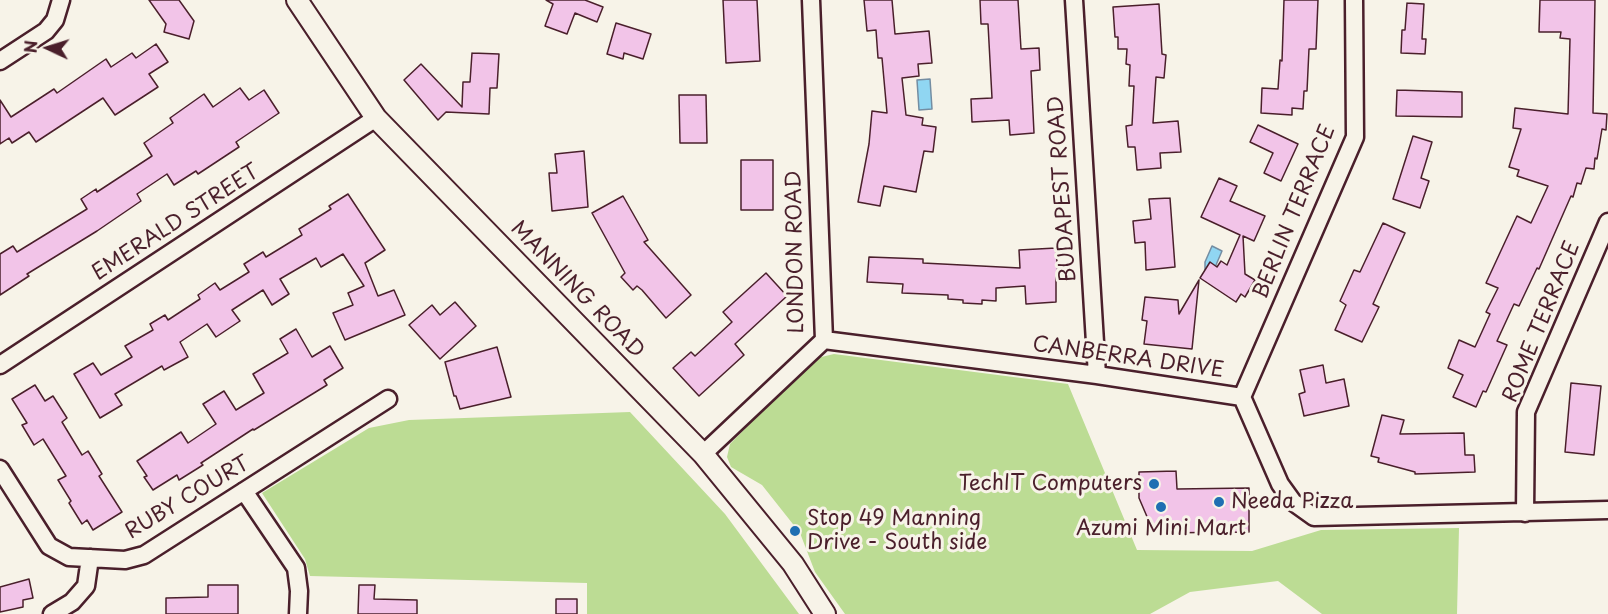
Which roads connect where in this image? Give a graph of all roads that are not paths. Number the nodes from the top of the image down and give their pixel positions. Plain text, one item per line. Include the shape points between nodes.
1 (61, 0) edge
2 (297, 0) edge
3 (811, 0) edge
4 (1074, 0) edge
5 (1354, 0) edge
6 (0, 61) edge
7 (376, 118) junction
8 (1608, 222) edge
9 (824, 340) junction
10 (0, 365) edge
11 (1097, 375) junction
12 (1242, 397) junction
13 (388, 399) dead end
14 (703, 454) junction
15 (0, 469) edge
16 (244, 491) junction
17 (1608, 510) edge
18 (1525, 513) junction
19 (90, 558) junction
20 (52, 614) edge
21 (298, 614) edge
22 (825, 614) edge

1 - 6 street via 55,20 46,31
2 - 7 street, MANNING ROAD
3 - 9 street, LONDON ROAD
4 - 11 street, BUDAPEST ROAD
5 - 12 street, BERLIN TERRACE via 1355,137
7 - 10 street, EMERALD STREET
7 - 14 street, MANNING ROAD
8 - 18 street, ROME TERRACE via 1526,412
9 - 11 street, CANBERRA DRIVE
9 - 14 street, LONDON ROAD
11 - 12 street, CANBERRA DRIVE
12 - 18 street, CANBERRA DRIVE via 1280,484 1293,502 1314,517
13 - 16 street, RUBY COURT
14 - 22 street, MANNING ROAD via 793,564
15 - 19 street, RUBY COURT via 49,546 69,557
16 - 19 street, RUBY COURT via 144,555 125,560
16 - 21 street via 296,568
17 - 18 street, CANBERRA DRIVE
19 - 20 street via 86,586 72,602

